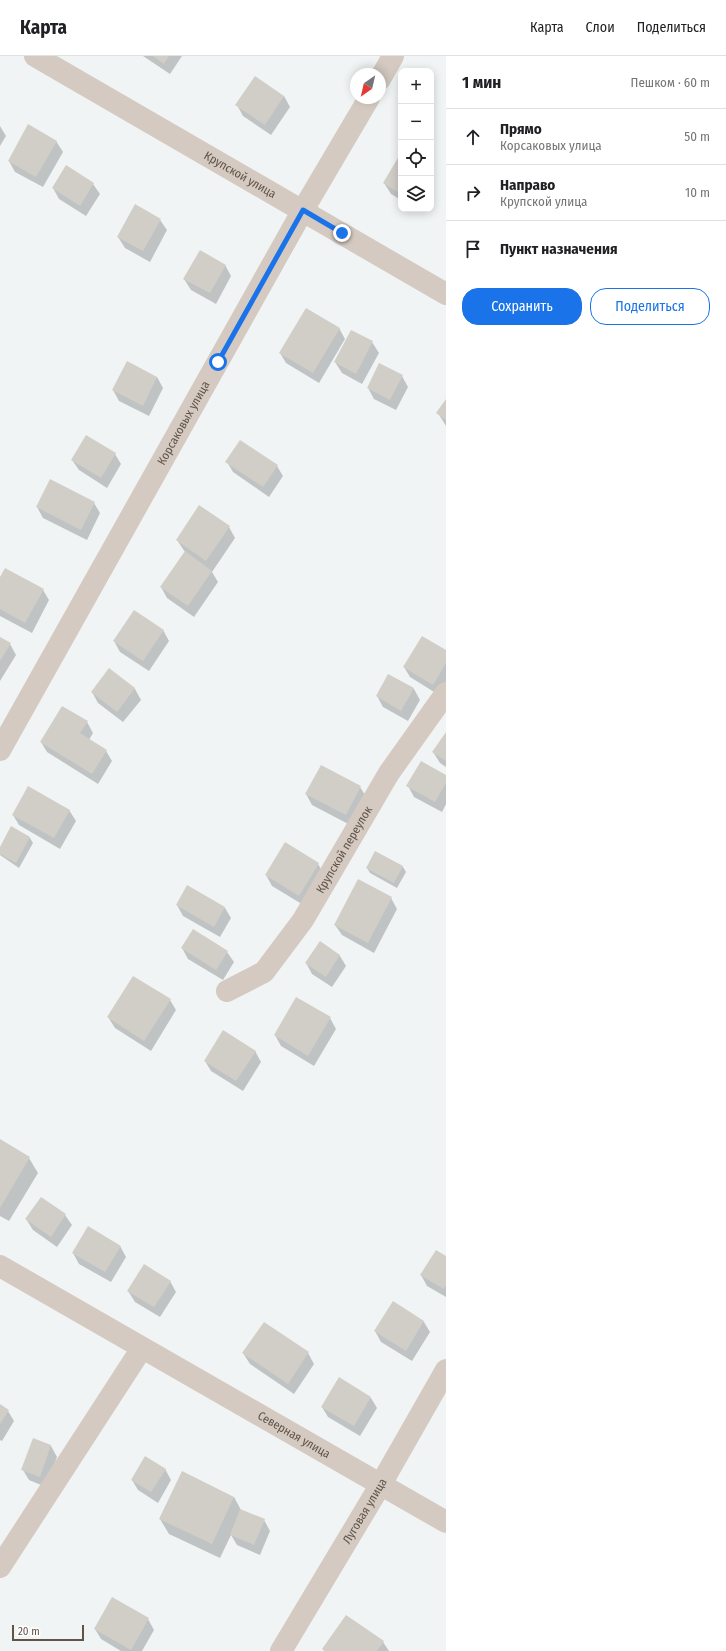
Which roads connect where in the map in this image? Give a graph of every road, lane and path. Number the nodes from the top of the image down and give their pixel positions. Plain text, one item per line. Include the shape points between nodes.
1 (34, 56) edge
2 (393, 56) edge
3 (386, 68) edge
4 (365, 104) edge
5 (303, 210) junction
6 (446, 294) edge
7 (446, 693) edge
8 (0, 750) edge
9 (228, 991) dead end
10 (0, 1266) edge
11 (142, 1348) junction
12 (446, 1370) edge
13 (381, 1484) junction
14 (446, 1522) edge
15 (0, 1566) edge
16 (281, 1651) edge

1 - 5 street, Крупской улица
2 - 3 street
4 - 5 street, Корсаковых улица
5 - 6 street, Крупской улица
5 - 8 street, Корсаковых улица
7 - 9 street, Крупской переулок via 389,773 303,920 264,972
10 - 11 street, Северная улица
11 - 13 street, Северная улица
11 - 15 street
12 - 13 street, Луговая улица
13 - 14 street, Северная улица
13 - 16 street, Луговая улица

